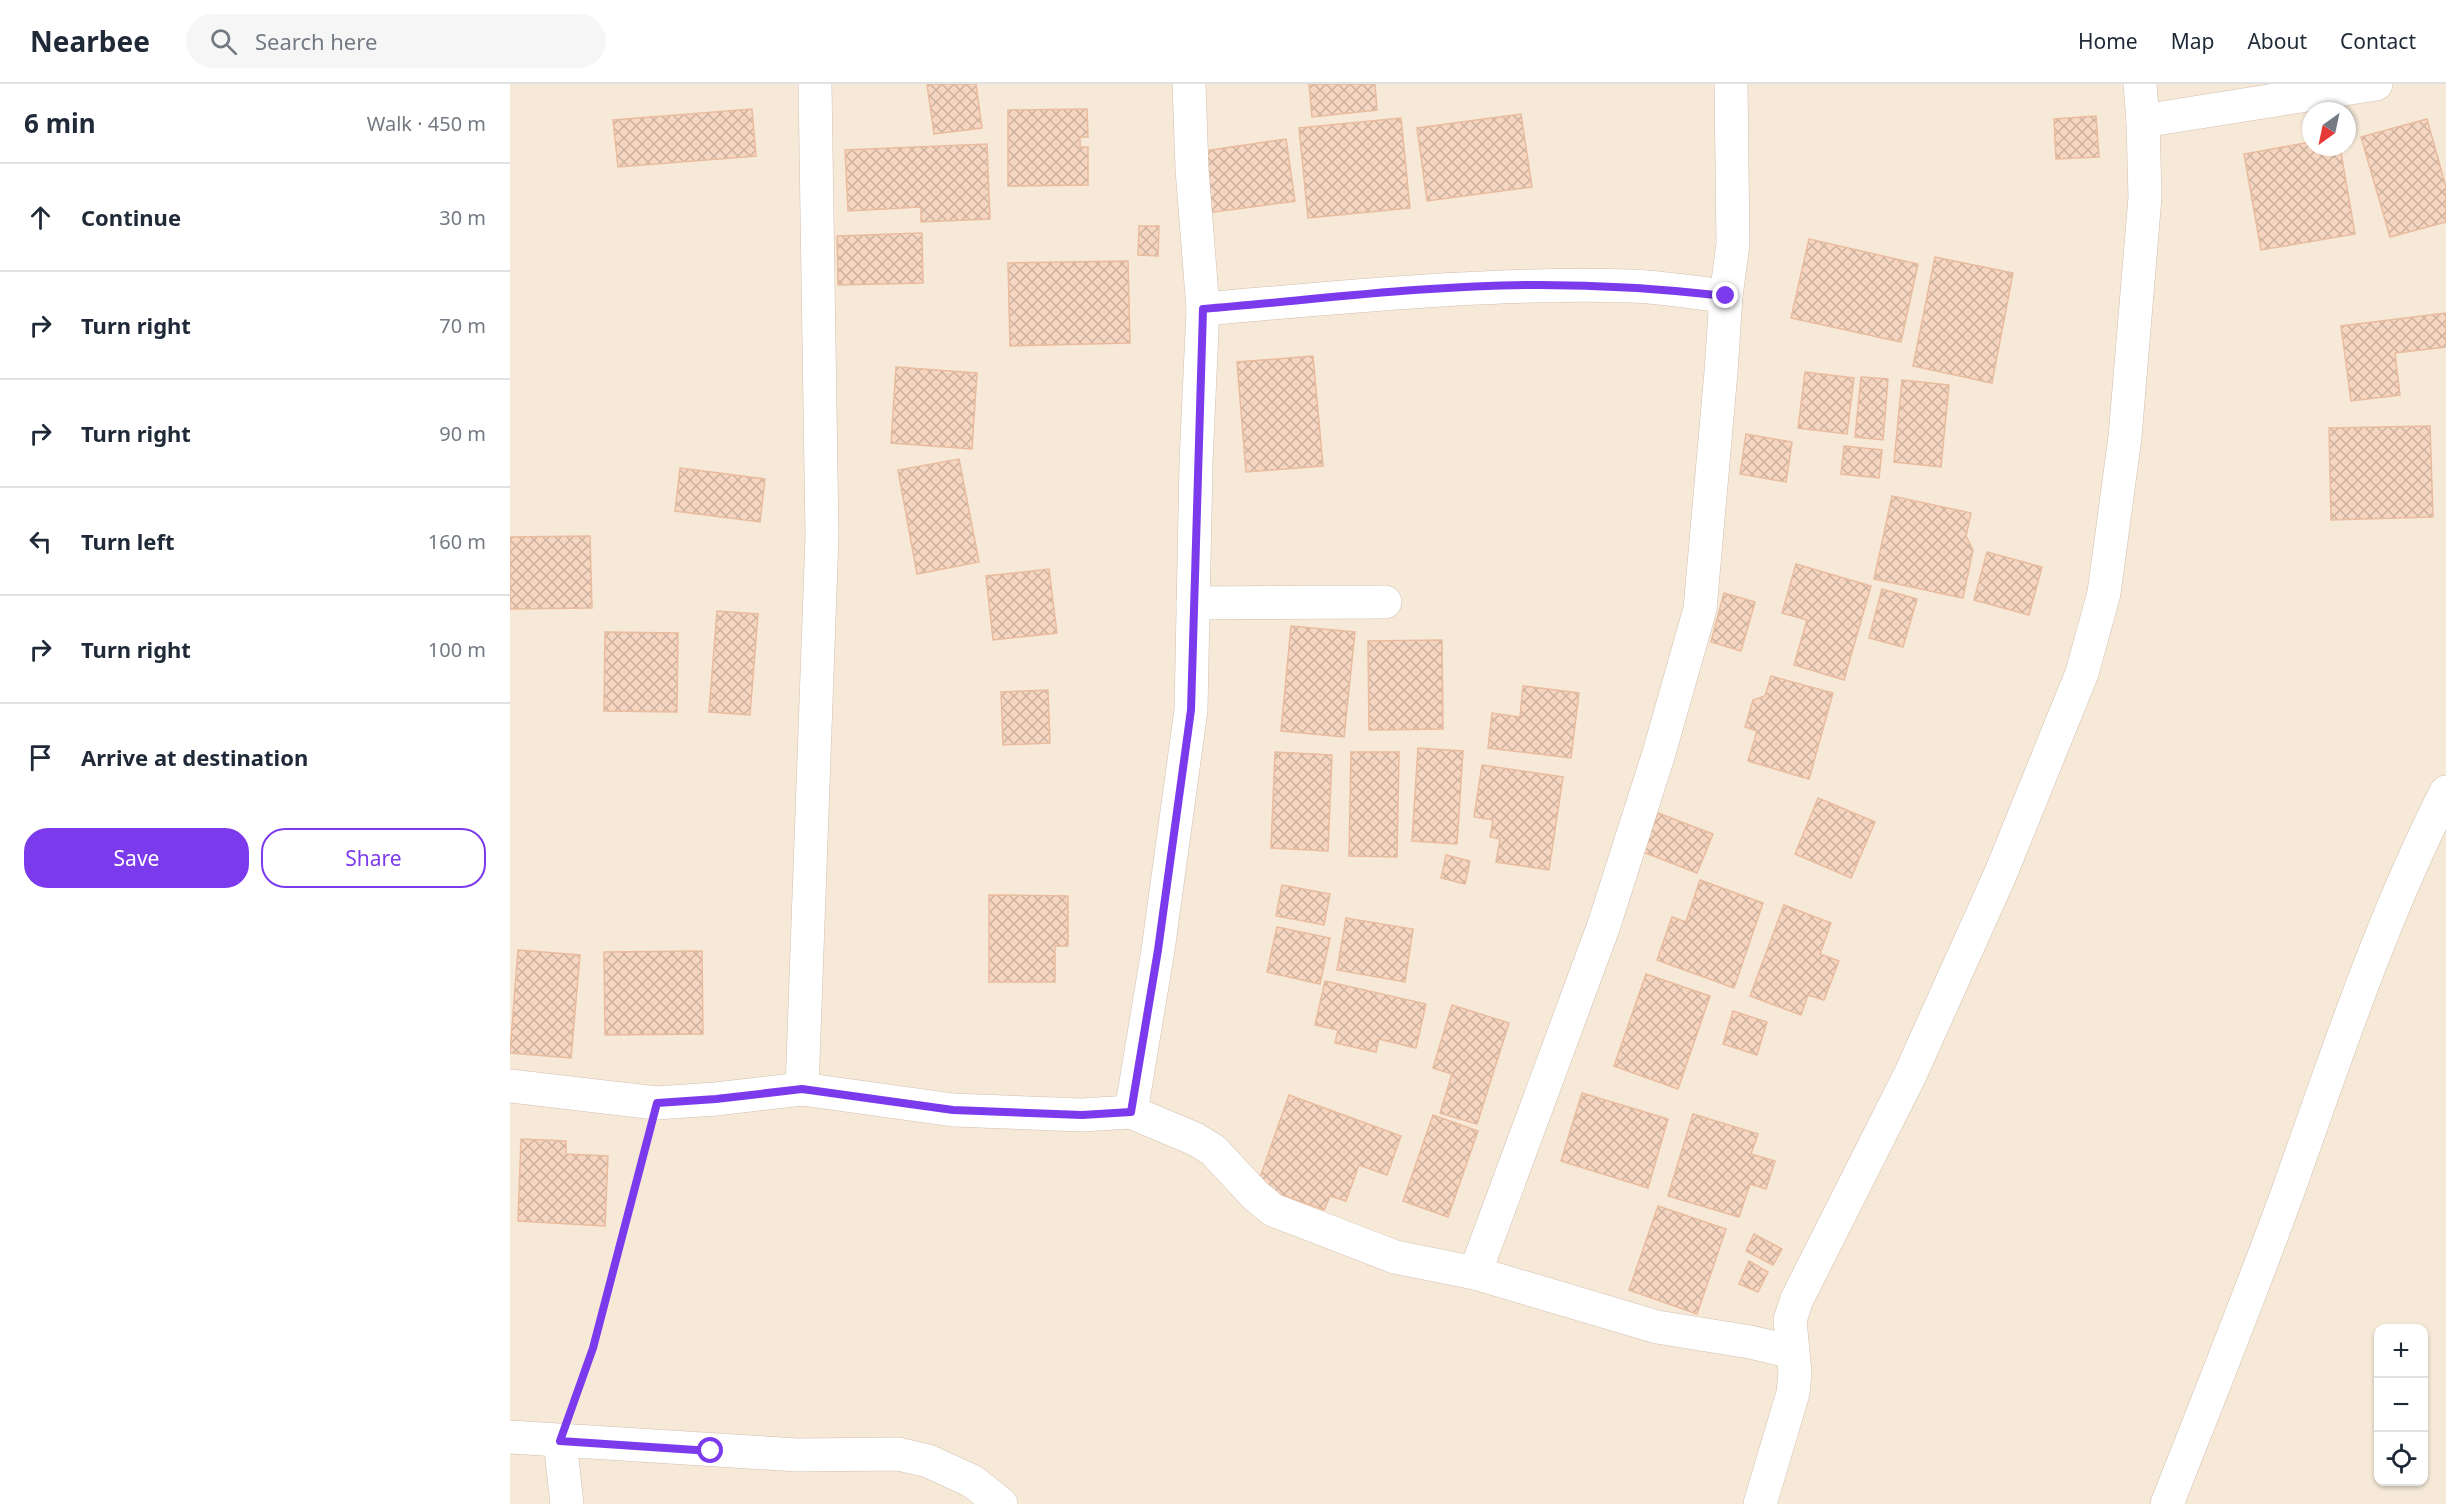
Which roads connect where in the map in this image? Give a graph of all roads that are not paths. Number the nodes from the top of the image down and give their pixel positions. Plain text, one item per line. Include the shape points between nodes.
1 (815, 84) edge
2 (1189, 84) edge
3 (1731, 84) edge
4 (2140, 84) edge
5 (2376, 84) edge
6 (2144, 121) junction
7 (1726, 296) junction
8 (1203, 309) junction
9 (1385, 602) dead end
10 (1193, 603) junction
11 (2446, 792) edge
12 (510, 1086) edge
13 (802, 1089) junction
14 (1131, 1112) junction
15 (1475, 1273) junction
16 (1792, 1352) junction
17 (510, 1437) edge
18 (560, 1441) junction
19 (972, 1493) edge
20 (567, 1504) edge
21 (1001, 1504) edge
22 (1760, 1504) edge
23 (2167, 1504) edge

1 - 13 street via 822,536
2 - 8 street
3 - 7 street via 1733,244
4 - 6 street
5 - 6 street
6 - 16 street via 2145,197 2125,437 2104,593 2082,673 2000,875 1910,1075 1797,1299 1790,1320
7 - 8 street via 1634,286 1538,285 1437,289
7 - 15 street via 1700,609 1604,925
8 - 10 street
9 - 10 street
10 - 14 street via 1191,710
11 - 23 street via 2416,851 2371,960 2257,1277
12 - 13 street via 657,1103
13 - 14 street via 953,1110 1082,1115
14 - 15 street via 1213,1150 1273,1210 1395,1257
15 - 16 street via 1657,1327
16 - 22 street via 1793,1393
17 - 18 street
18 - 19 street via 798,1455 898,1454 928,1461
18 - 20 street
19 - 21 street

